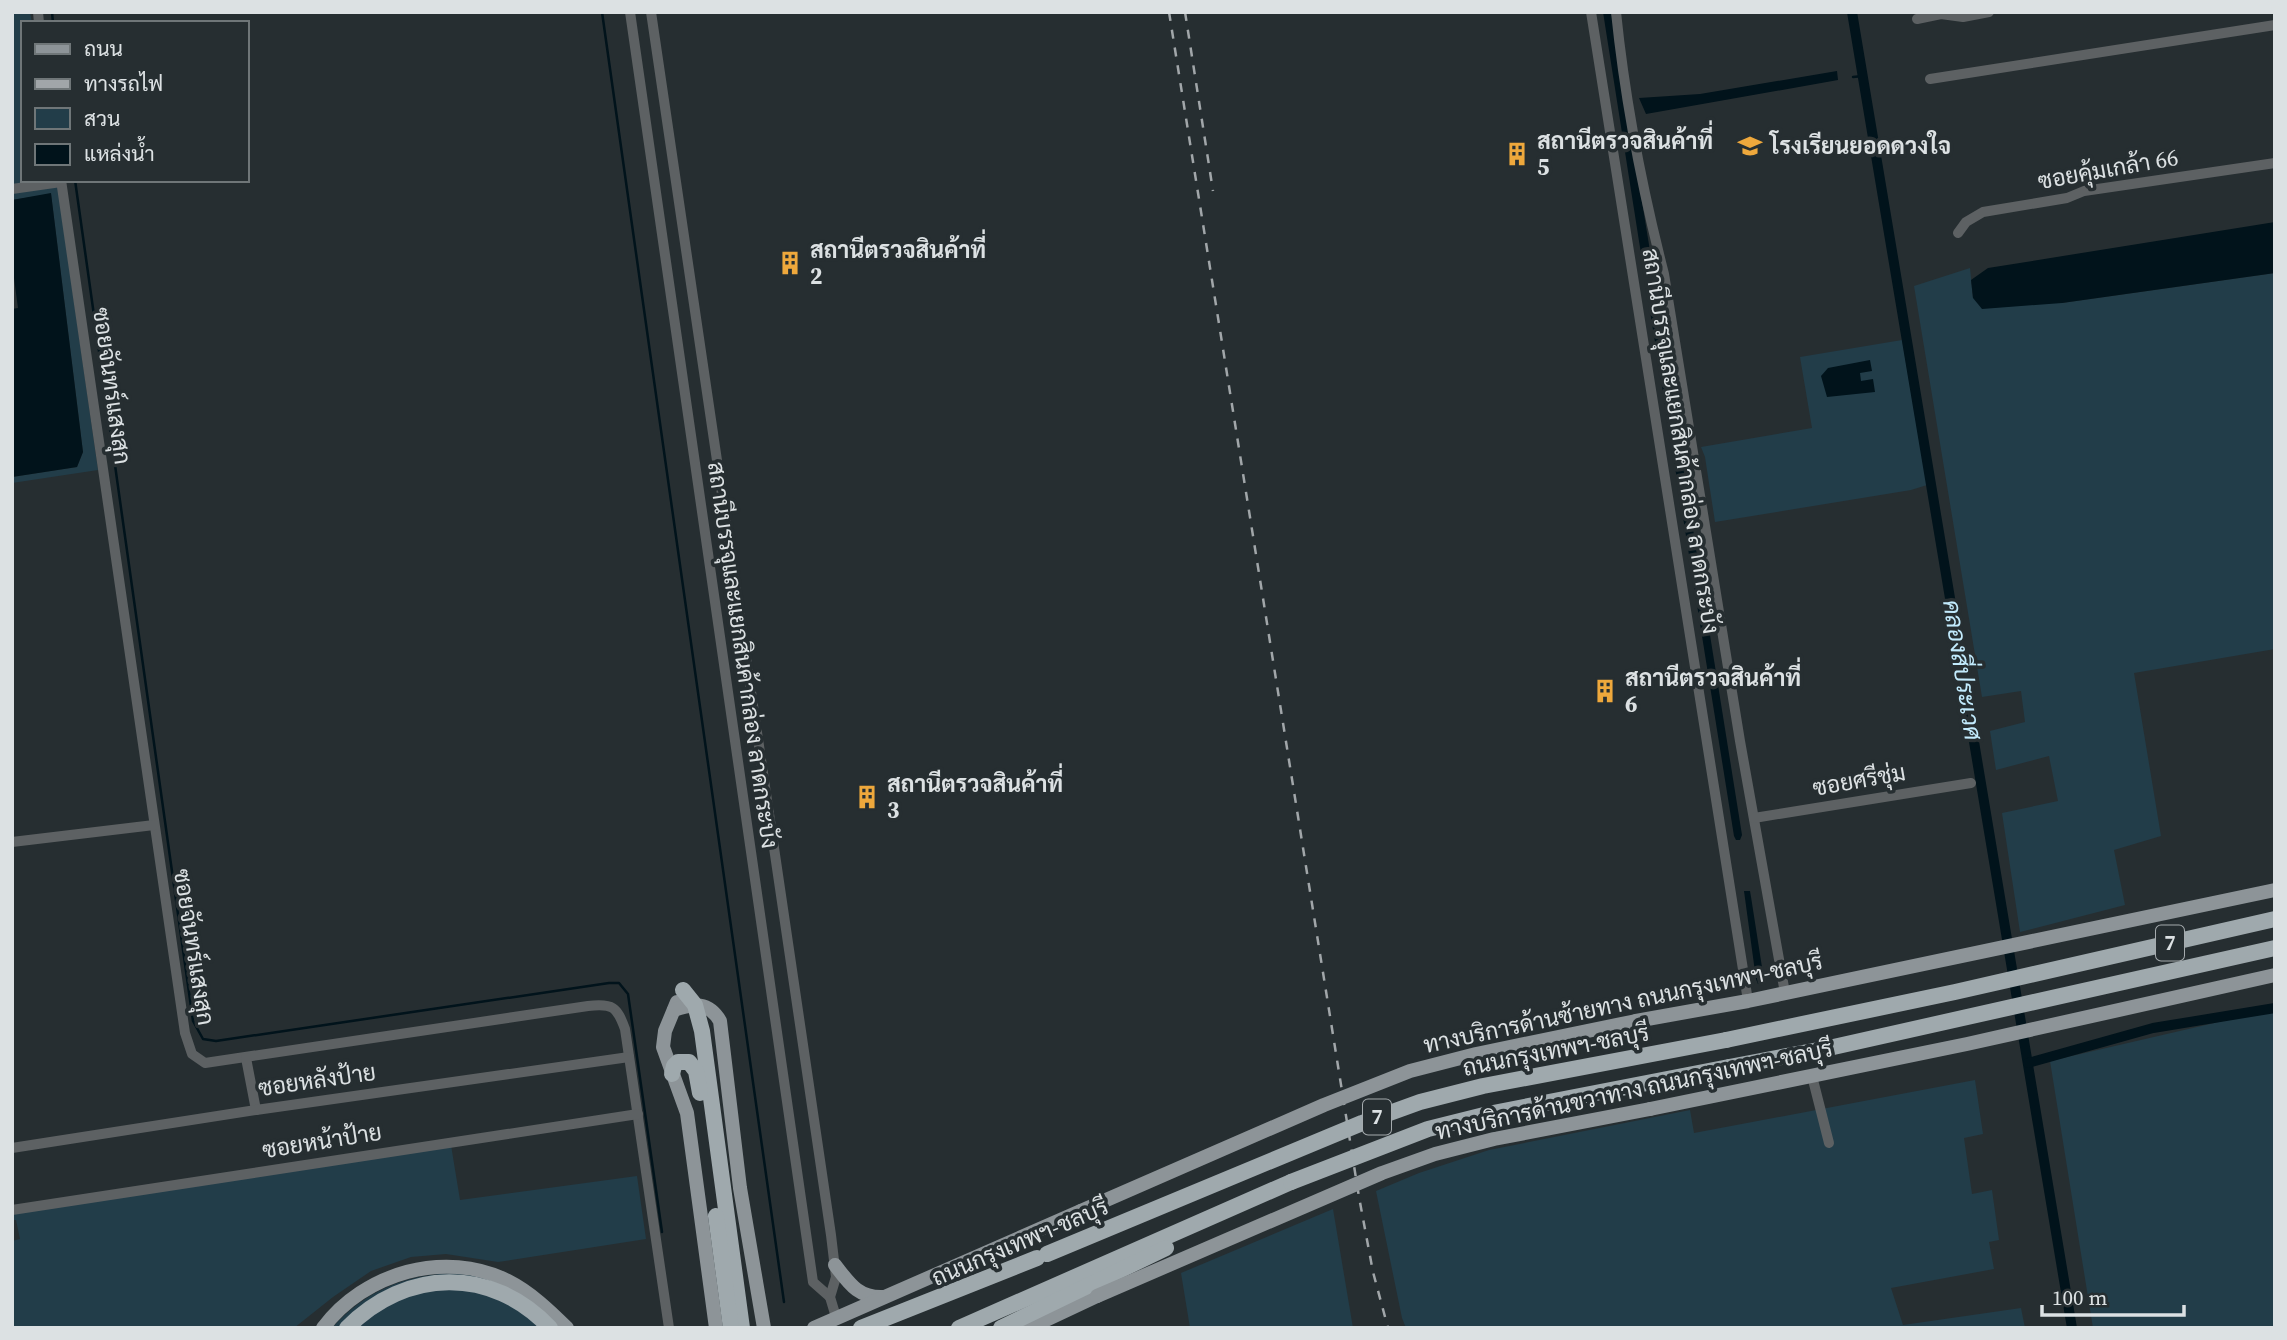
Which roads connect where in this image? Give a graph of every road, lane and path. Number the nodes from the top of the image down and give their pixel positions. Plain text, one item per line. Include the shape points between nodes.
1 (629, 12) edge
2 (651, 12) edge
3 (1591, 12) edge
4 (1616, 12) edge
5 (1989, 12) edge
6 (1917, 19) dead end
7 (2275, 25) edge
8 (1930, 79) dead end
9 (2275, 163) edge
10 (55, 182) edge
11 (61, 182) edge
12 (12, 189) edge
13 (1958, 233) dead end
14 (1971, 783) dead end
15 (766, 789) junction
16 (742, 794) junction
17 (1754, 818) junction
18 (154, 825) junction
19 (12, 842) edge
20 (2275, 890) edge
21 (2275, 919) edge
22 (2275, 948) edge
23 (2275, 975) edge
24 (683, 990) joint
25 (1785, 993) junction
26 (1748, 1001) junction
27 (796, 1002) junction
28 (695, 1005) junction
29 (772, 1006) junction
30 (674, 1010) junction
31 (629, 1057) junction
32 (246, 1058) junction
33 (672, 1074) junction
34 (1813, 1082) junction
35 (256, 1110) junction
36 (638, 1114) junction
37 (1829, 1143) dead end
38 (12, 1148) edge
39 (1231, 1209) junction
40 (12, 1210) edge
41 (1042, 1256) junction
42 (835, 1265) junction
43 (890, 1296) junction
44 (830, 1297) junction
45 (836, 1317) junction
46 (323, 1328) edge
47 (347, 1328) edge
48 (550, 1328) edge
49 (567, 1328) edge
50 (669, 1328) edge
51 (716, 1328) edge
52 (731, 1328) edge
53 (742, 1328) edge
54 (764, 1328) edge
55 (814, 1328) edge
56 (862, 1328) edge
57 (879, 1328) edge
58 (959, 1328) edge
59 (1001, 1328) edge
60 (1029, 1328) edge

1 - 16 street, สถานีบรรจุและแยกสินค้ากล่อง ลาดกระบัง
2 - 15 street, สถานีบรรจุและแยกสินค้ากล่อง ลาดกระบัง
3 - 26 street, สถานีบรรจุและแยกสินค้ากล่อง ลาดกระบัง
4 - 17 street, สถานีบรรจุและแยกสินค้ากล่อง ลาดกระบัง
5 - 6 street
7 - 8 street
9 - 13 street, ซอยคุ้มเกล้า 66 via 2084,191 1983,212
10 - 12 street
11 - 18 street, ซอยจันทร์แสงสุก
14 - 17 street, ซอยศรีชุ่ม
15 - 16 street
15 - 27 street, สถานีบรรจุและแยกสินค้ากล่อง ลาดกระบัง
16 - 29 street, สถานีบรรจุและแยกสินค้ากล่อง ลาดกระบัง
17 - 25 street, สถานีบรรจุและแยกสินค้ากล่อง ลาดกระบัง
18 - 19 street
18 - 32 street, ซอยจันทร์แสงสุก via 188,1044 192,1054 205,1063
20 - 25 main road, ทางบริการด้านซ้ายทาง ถนนกรุงเทพฯ-ชลบุรี
21 - 41 highway, ถนนกรุงเทพฯ-ชลบุรี / 7, bridge via 1955,992 1420,1102
22 - 39 highway, 7, bridge via 1829,1048 1488,1114 1428,1129
23 - 34 main road, ทางบริการด้านขวาทาง ถนนกรุงเทพฯ-ชลบุรี
24 - 28 highway
24 - 30 main road
25 - 26 main road, ทางบริการด้านซ้ายทาง ถนนกรุงเทพฯ-ชลบุรี
26 - 43 main road, ทางบริการด้านซ้ายทาง ถนนกรุงเทพฯ-ชลบุรี, bridge via 1410,1070
27 - 29 street
27 - 42 street, สถานีบรรจุและแยกสินค้ากล่อง ลาดกระบัง
28 - 30 main road
28 - 53 highway
28 - 54 main road via 715,1012 720,1021 740,1188
29 - 44 street, สถานีบรรจุและแยกสินค้ากล่อง ลาดกระบัง via 813,1282
30 - 33 main road via 663,1047
31 - 32 street, ซอยจันทร์แสงสุก via 620,1015 601,1004
31 - 35 street, ซอยหลังป้าย
31 - 36 street, ซอยจันทร์แสงสุก
32 - 35 street
33 - 51 main road via 687,1113
33 - 52 highway via 678,1062 689,1062 696,1071
34 - 37 street
34 - 60 main road, ทางบริการด้านขวาทาง ถนนกรุงเทพฯ-ชลบุรี, bridge via 1650,1109 1435,1154
35 - 38 street, ซอยหลังป้าย
36 - 40 street, ซอยหน้าป้าย
36 - 50 street, ซอยจันทร์แสงสุก
39 - 58 highway, 7
39 - 59 highway via 1155,1254
41 - 56 highway
41 - 57 highway, ถนนกรุงเทพฯ-ชลบุรี / 7
42 - 43 main road via 856,1291
42 - 44 street, สถานีบรรจุและแยกสินค้ากล่อง ลาดกระบัง
43 - 45 main road, ทางบริการด้านซ้ายทาง ถนนกรุงเทพฯ-ชลบุรี
44 - 45 street
45 - 55 main road, ทางบริการด้านซ้ายทาง ถนนกรุงเทพฯ-ชลบุรี
46 - 49 main road via 349,1300 377,1282 408,1271 440,1267 505,1279
47 - 48 highway via 368,1307 394,1293 454,1282 503,1293

